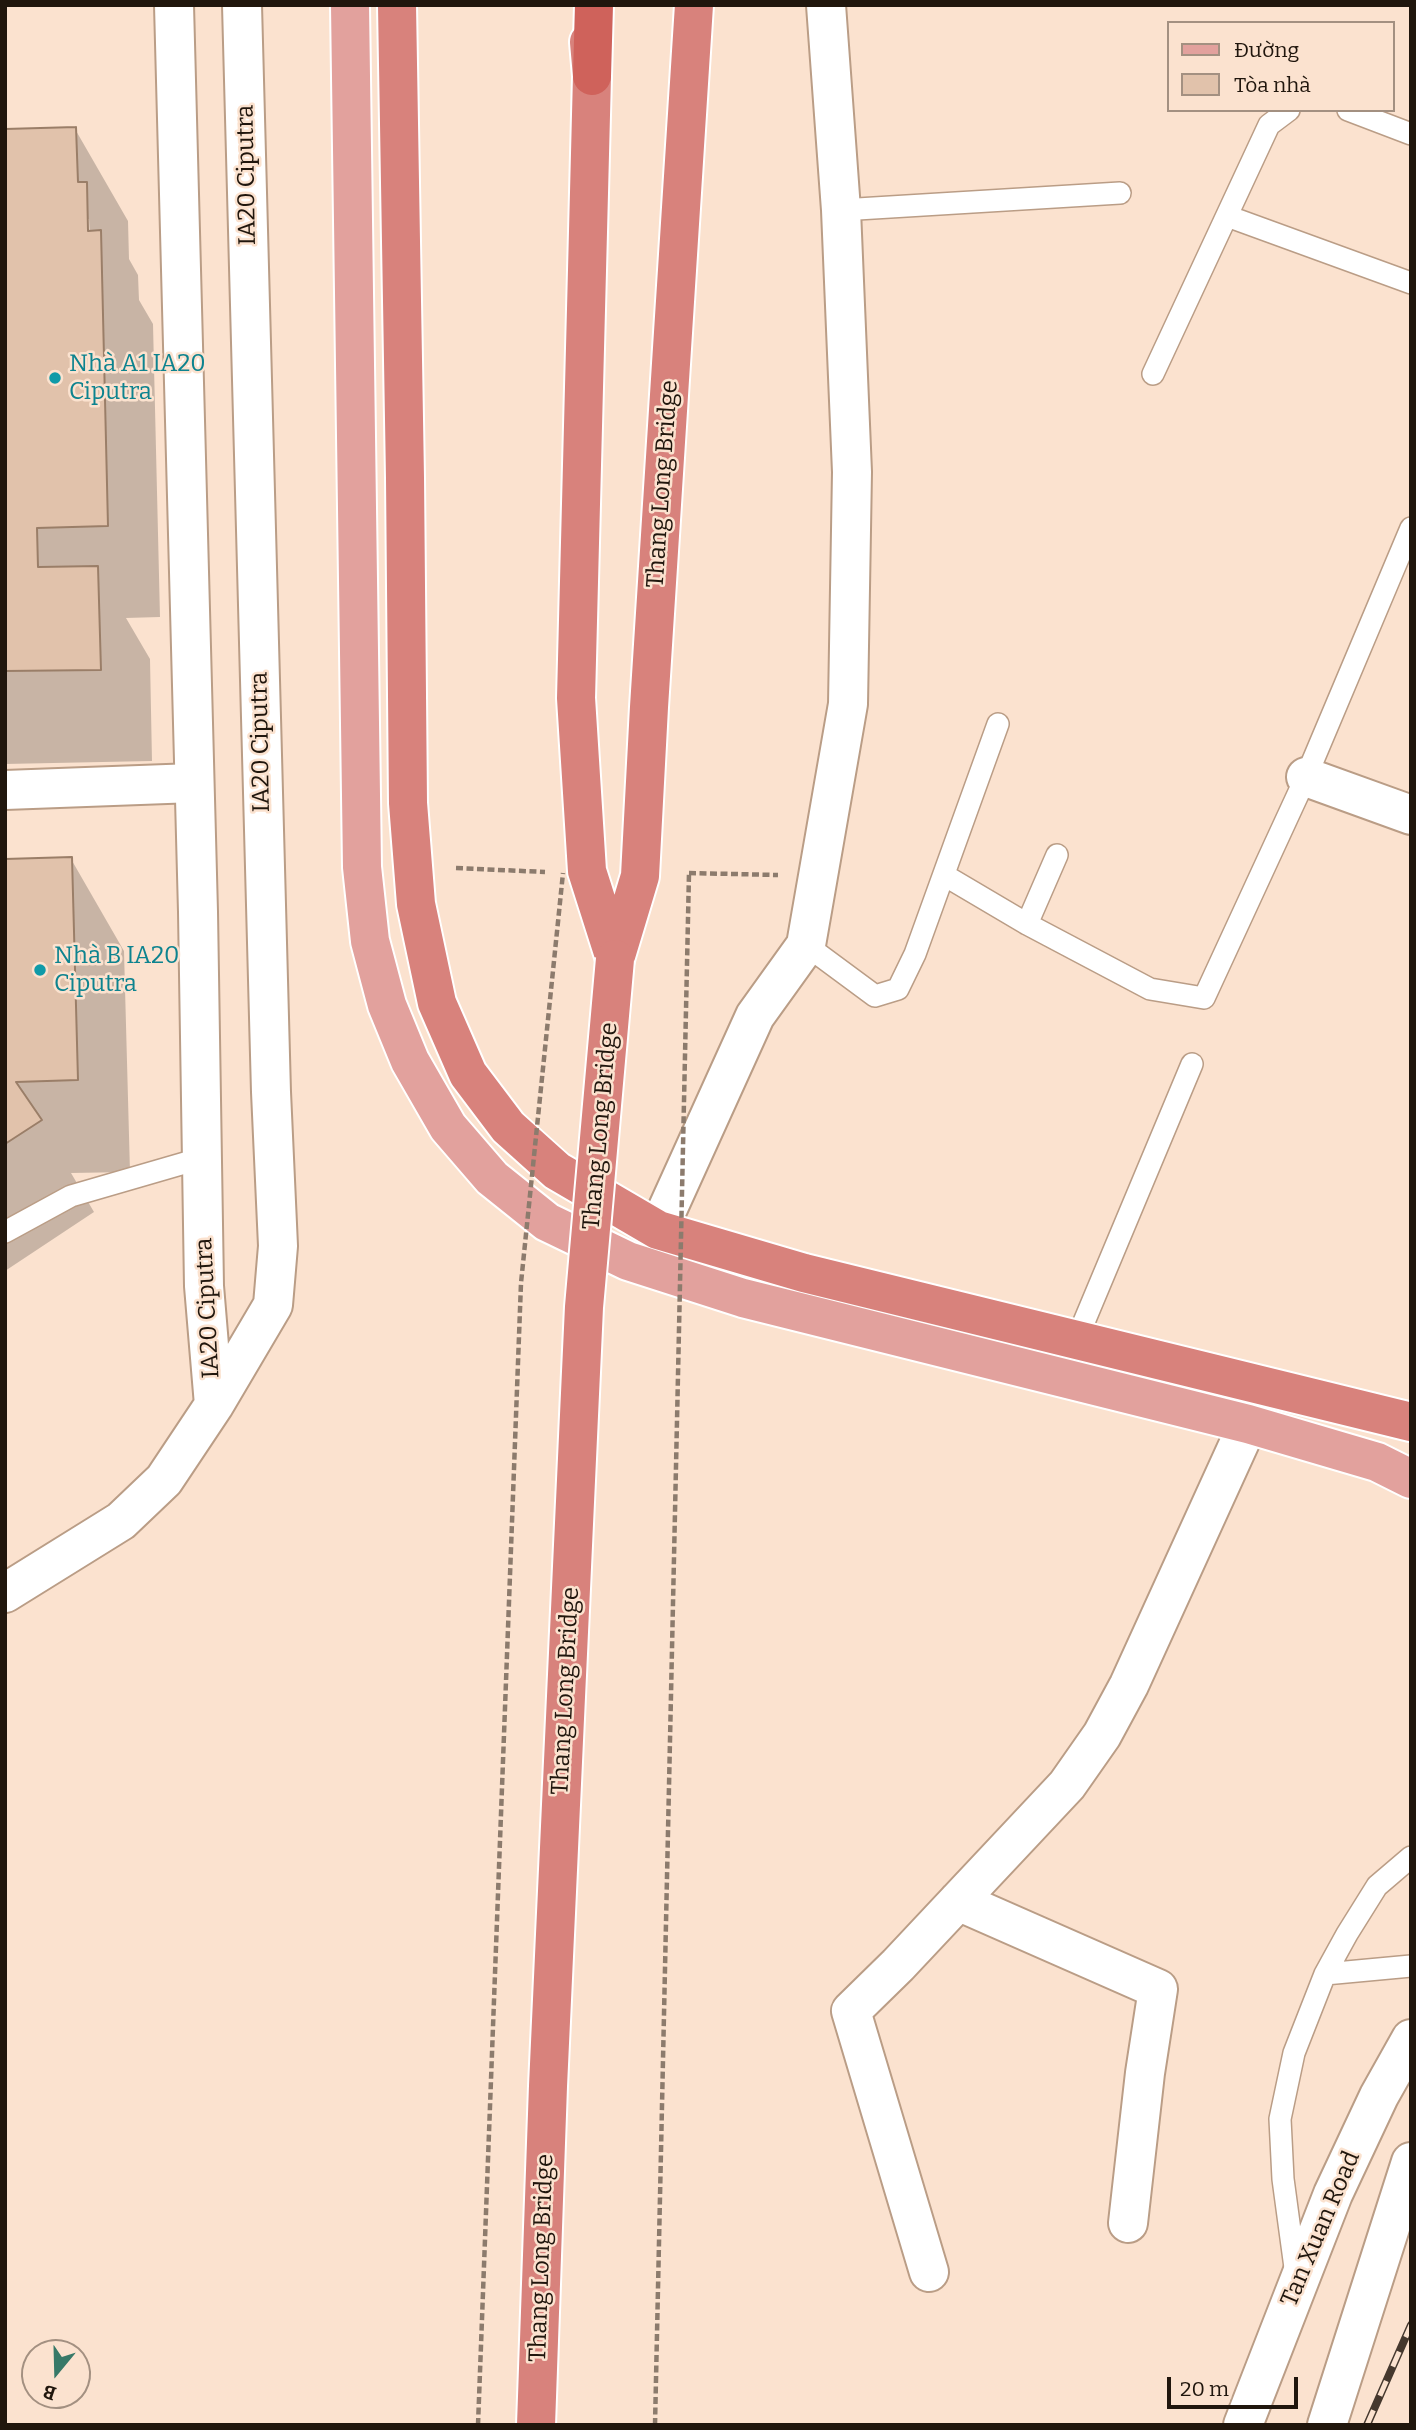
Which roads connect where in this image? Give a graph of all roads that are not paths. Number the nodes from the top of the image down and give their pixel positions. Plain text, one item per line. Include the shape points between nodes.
1 (174, 5) edge
2 (242, 5) edge
3 (350, 5) edge
4 (397, 5) edge
5 (586, 5) edge
6 (594, 5) edge
7 (694, 5) edge
8 (826, 5) edge
9 (592, 76) junction
10 (1286, 112) edge
11 (1353, 112) edge
12 (1411, 134) edge
13 (1120, 193) dead end
14 (841, 210) junction
15 (1227, 216) junction
16 (1411, 283) edge
17 (1153, 374) dead end
18 (1411, 528) edge
19 (998, 724) dead end
20 (1306, 777) junction
21 (194, 783) junction
22 (5, 790) edge
23 (1411, 815) edge
24 (1057, 855) dead end
25 (944, 875) junction
26 (1027, 924) junction
27 (806, 946) junction
28 (615, 959) junction
29 (1192, 1064) dead end
30 (202, 1158) junction
31 (658, 1230) junction
32 (5, 1232) edge
33 (1076, 1341) junction
34 (214, 1405) junction
35 (1411, 1422) edge
36 (1248, 1424) junction
37 (1411, 1479) edge
38 (5, 1592) edge
39 (1411, 1857) edge
40 (958, 1900) junction
41 (1411, 1966) edge
42 (1325, 1974) junction
43 (1411, 2039) edge
44 (1411, 2162) edge
45 (1128, 2223) dead end
46 (929, 2272) dead end
47 (1297, 2284) junction
48 (536, 2425) edge
49 (1243, 2425) edge
50 (1327, 2425) edge

1 - 21 street, IA20 Ciputra
2 - 34 street, IA20 Ciputra via 278,1246 273,1305
3 - 36 main road via 362,867 370,941 387,1004 410,1062 448,1127 492,1178 547,1222 628,1261 743,1298
4 - 31 highway via 408,803 416,904 437,1003 468,1074 508,1127 557,1171
5 - 9 highway, Thang Long Bridge
6 - 9 highway
7 - 28 highway, Thang Long Bridge via 640,876
8 - 14 street
9 - 28 highway, Thang Long Bridge via 576,698 587,871
10 - 15 lane via 1269,125
11 - 12 lane
13 - 14 lane
14 - 27 street via 852,472 848,704
15 - 16 lane
15 - 17 lane
18 - 20 lane
19 - 25 lane
20 - 23 street
20 - 26 lane via 1204,998 1150,989
21 - 22 street
21 - 30 street, IA20 Ciputra
24 - 26 lane
25 - 26 lane
25 - 27 lane via 898,989 875,996
27 - 31 street via 755,1016
28 - 48 highway, Thang Long Bridge, bridge via 584,1307
29 - 33 lane
30 - 32 lane via 71,1196
30 - 34 street, IA20 Ciputra via 204,1286
31 - 33 highway via 804,1273
33 - 35 highway
34 - 38 street via 164,1480 121,1521
36 - 37 main road via 1377,1462
36 - 40 street via 1102,1735 1067,1785
39 - 42 lane via 1377,1886
40 - 45 street via 1158,1989
40 - 46 street via 851,2011
41 - 42 lane
42 - 47 lane via 1294,2053 1280,2119
43 - 47 street, Tan Xuan Road via 1333,2194
44 - 50 street
47 - 49 street, Tan Xuan Road

